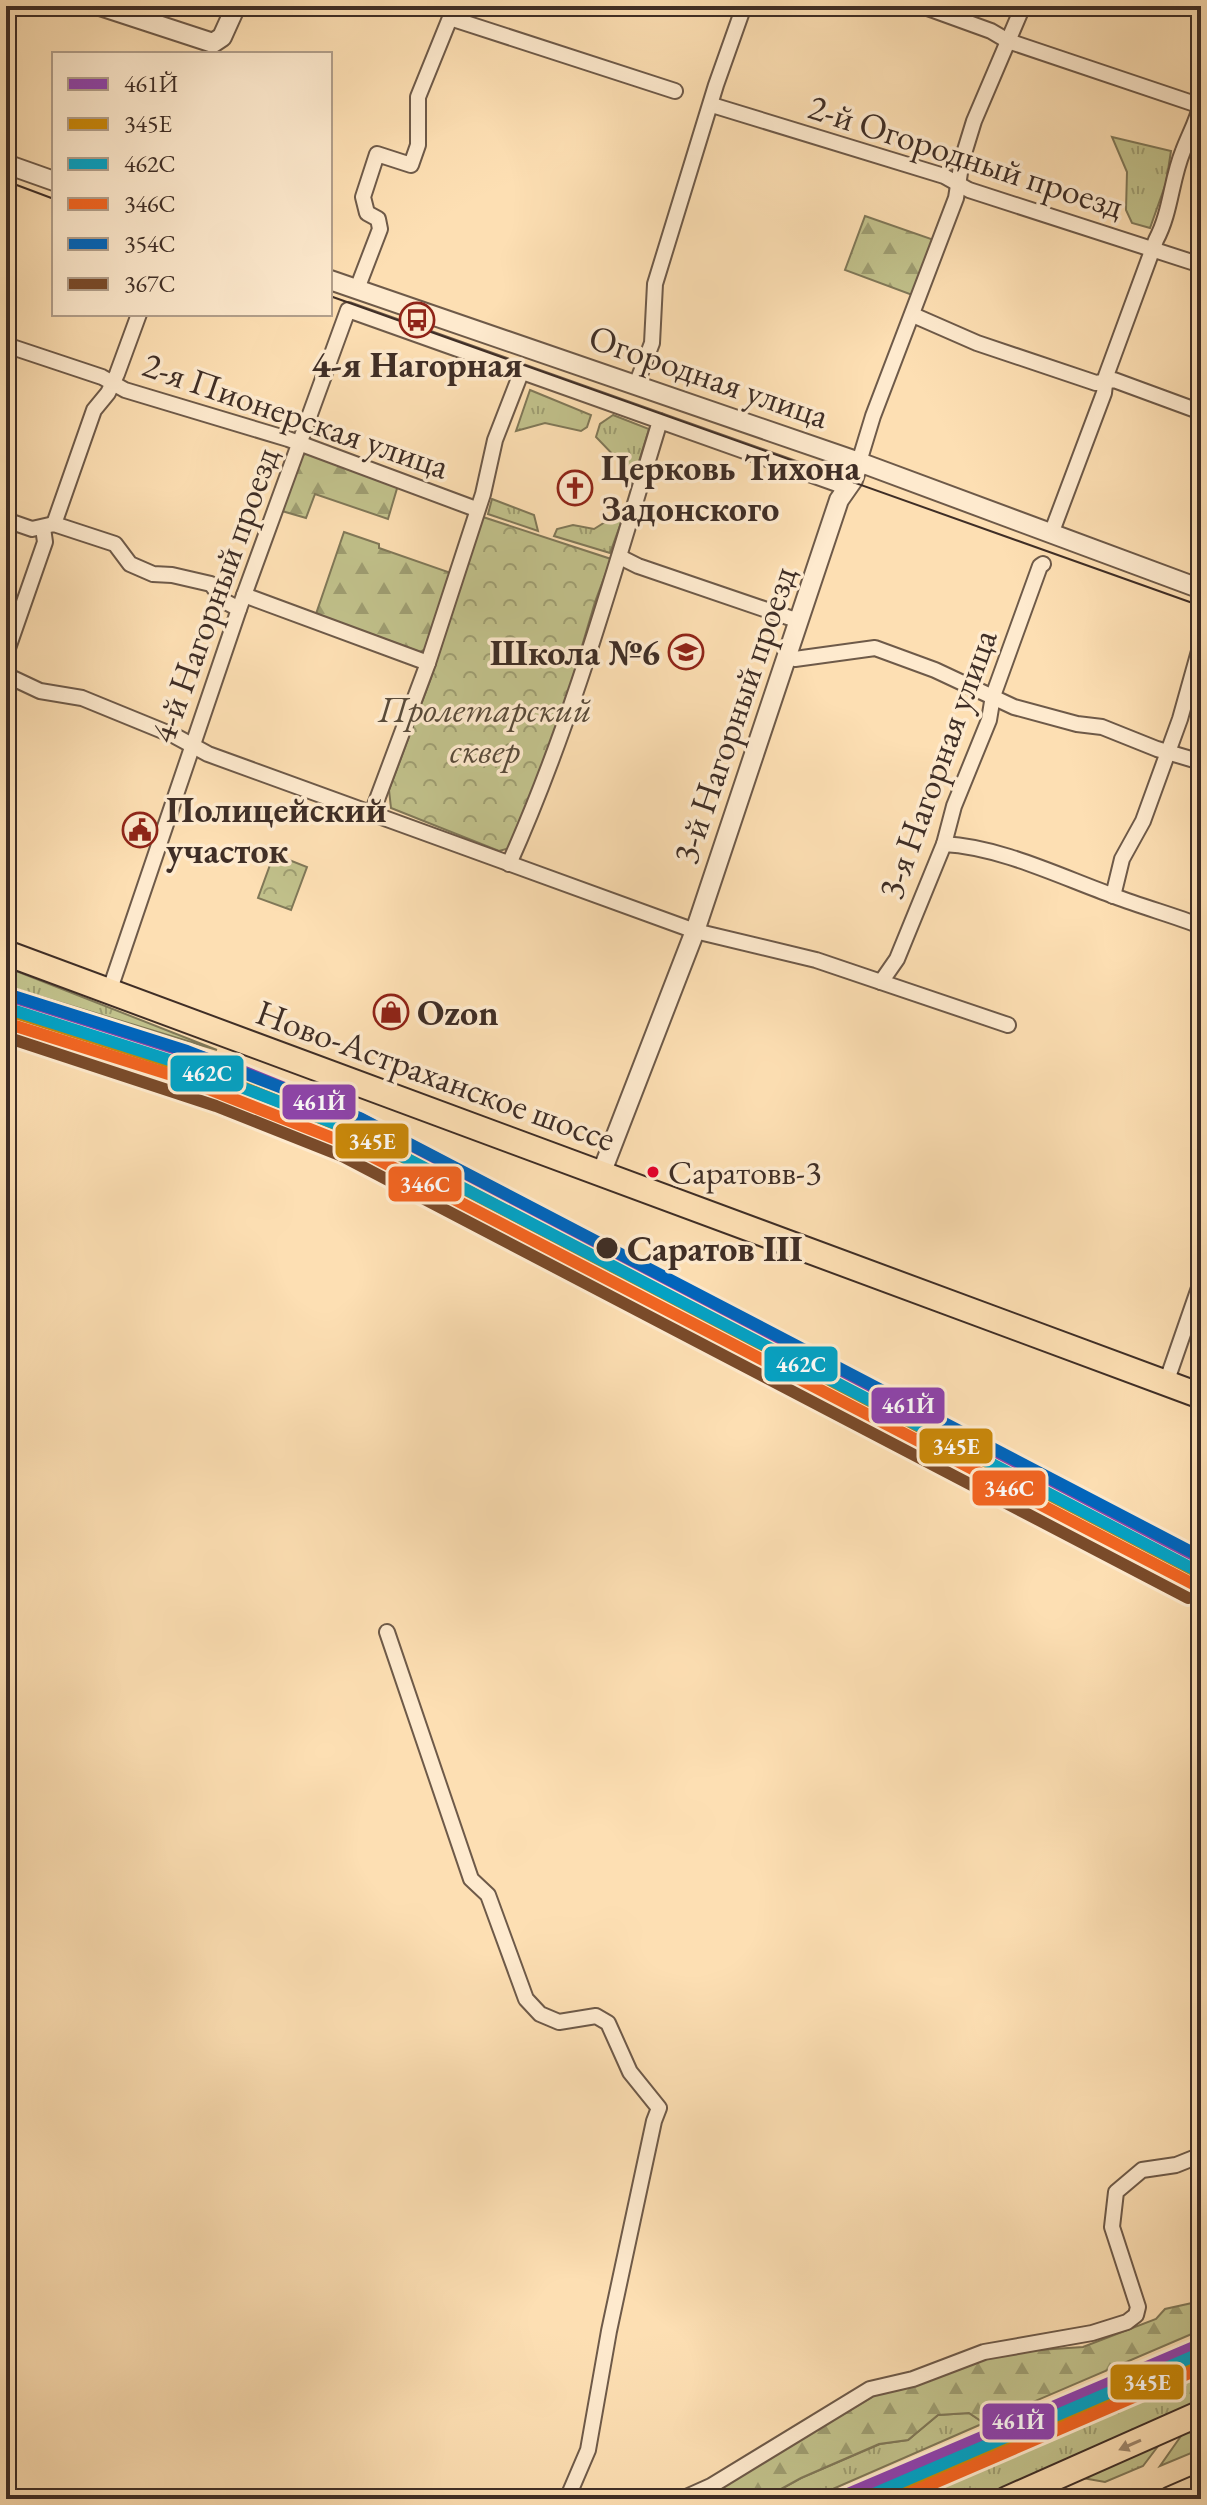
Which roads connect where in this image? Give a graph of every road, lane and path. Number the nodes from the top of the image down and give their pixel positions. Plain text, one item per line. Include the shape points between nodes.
1 (100, 6) edge
2 (236, 6) edge
3 (744, 6) edge
4 (922, 6) edge
5 (1023, 6) edge
6 (451, 12) edge
7 (1008, 41) junction
8 (675, 91) dead end
9 (712, 105) junction
10 (1201, 106) edge
11 (6, 164) edge
12 (52, 180) edge
13 (958, 183) junction
14 (1153, 249) junction
15 (1201, 265) edge
16 (332, 281) edge
17 (357, 289) junction
18 (913, 315) junction
19 (138, 316) edge
20 (6, 345) edge
21 (521, 373) junction
22 (1105, 382) junction
23 (113, 383) junction
24 (636, 385) junction
25 (1201, 412) edge
26 (660, 421) junction
27 (300, 444) junction
28 (859, 462) junction
29 (847, 490) junction
30 (476, 509) junction
31 (6, 520) edge
32 (49, 526) junction
33 (1051, 534) junction
34 (620, 557) junction
35 (1043, 564) dead end
36 (1201, 589) edge
37 (244, 595) junction
38 (239, 609) junction
39 (799, 621) junction
40 (1201, 644) edge
41 (6, 654) edge
42 (786, 657) junction
43 (428, 663) junction
44 (6, 675) edge
45 (993, 696) junction
46 (192, 746) junction
47 (1168, 751) junction
48 (1201, 762) edge
49 (372, 813) junction
50 (944, 844) junction
51 (509, 864) junction
52 (1113, 896) junction
53 (1201, 926) edge
54 (695, 931) junction
55 (6, 953) edge
56 (881, 982) junction
57 (109, 992) junction
58 (1008, 1025) dead end
59 (601, 1174) junction
60 (1201, 1282) edge
61 (1166, 1383) junction
62 (1201, 1396) edge
63 (387, 1632) dead end
64 (1201, 2155) edge
65 (1201, 2413) edge
66 (1201, 2486) edge
67 (567, 2499) edge
68 (682, 2499) edge
69 (1007, 2499) edge
70 (1171, 2499) edge

1 - 2 street via 213,43 222,37
3 - 9 street
4 - 7 street
5 - 7 street, 3-й Нагорный проезд
6 - 8 street
6 - 17 street via 418,97 418,145 411,165 377,154 363,197 380,229
7 - 10 street
7 - 13 street, 3-й Нагорный проезд via 974,121
9 - 13 street, 2-й Огородный проезд
9 - 24 street via 655,284 652,343
10 - 14 street
11 - 12 street
13 - 14 street, 2-й Огородный проезд
13 - 18 street, 3-й Нагорный проезд
14 - 15 street, 2-й Огородный проезд
14 - 22 street
16 - 17 street, Огородная улица
17 - 24 street, Огородная улица
18 - 22 street via 977,343
18 - 28 street, 3-й Нагорный проезд
19 - 23 street
20 - 23 street, 2-я Пионерская улица
21 - 26 street
21 - 27 street, 4-й Нагорный проезд via 348,310
21 - 30 street
22 - 25 street via 1131,385
22 - 33 street
23 - 27 street, 2-я Пионерская улица
23 - 32 street via 94,410
24 - 28 street, Огородная улица
26 - 29 street
26 - 34 street
27 - 30 street, 2-я Пионерская улица
27 - 37 street, 4-й Нагорный проезд
28 - 29 street, 3-й Нагорный проезд
28 - 33 street, Огородная улица
29 - 39 street, 3-й Нагорный проезд via 839,500
30 - 43 street
31 - 32 street via 32,529
32 - 38 street via 115,544 130,564 153,574 211,584 224,601
32 - 41 street
33 - 36 street, Огородная улица
34 - 39 street
34 - 51 street via 557,751
35 - 45 street, 3-я Нагорная улица
37 - 38 street, 4-й Нагорный проезд
37 - 43 street
38 - 46 street, 4-й Нагорный проезд
39 - 42 street, 3-й Нагорный проезд
40 - 47 street
42 - 45 street via 875,648
42 - 54 street, 3-й Нагорный проезд
43 - 49 street
44 - 46 street via 40,691 82,698
45 - 47 street via 1014,707 1102,727
45 - 50 street, 3-я Нагорная улица
46 - 49 street
46 - 57 street, 4-й Нагорный проезд
47 - 48 street
47 - 52 street via 1143,821 1122,859
49 - 51 street
50 - 52 street via 966,845
50 - 56 street, 3-я Нагорная улица via 897,959
51 - 54 street
52 - 53 street
54 - 56 street via 816,960
54 - 59 street, 3-й Нагорный проезд
55 - 57 main road, Ново-Астраханское шоссе
56 - 58 street
57 - 59 main road, Ново-Астраханское шоссе
59 - 61 main road, Ново-Астраханское шоссе
60 - 61 street
61 - 62 main road, Ново-Астраханское шоссе
63 - 67 street via 471,1879 488,1895 526,1999 540,2014 559,2022 596,2016 608,2023 630,2072 659,2108 588,2450
64 - 68 street via 1142,2170 1116,2192 1112,2227 1138,2307 1127,2322 984,2352 870,2389
65 -> 69 main road
66 - 70 main road

